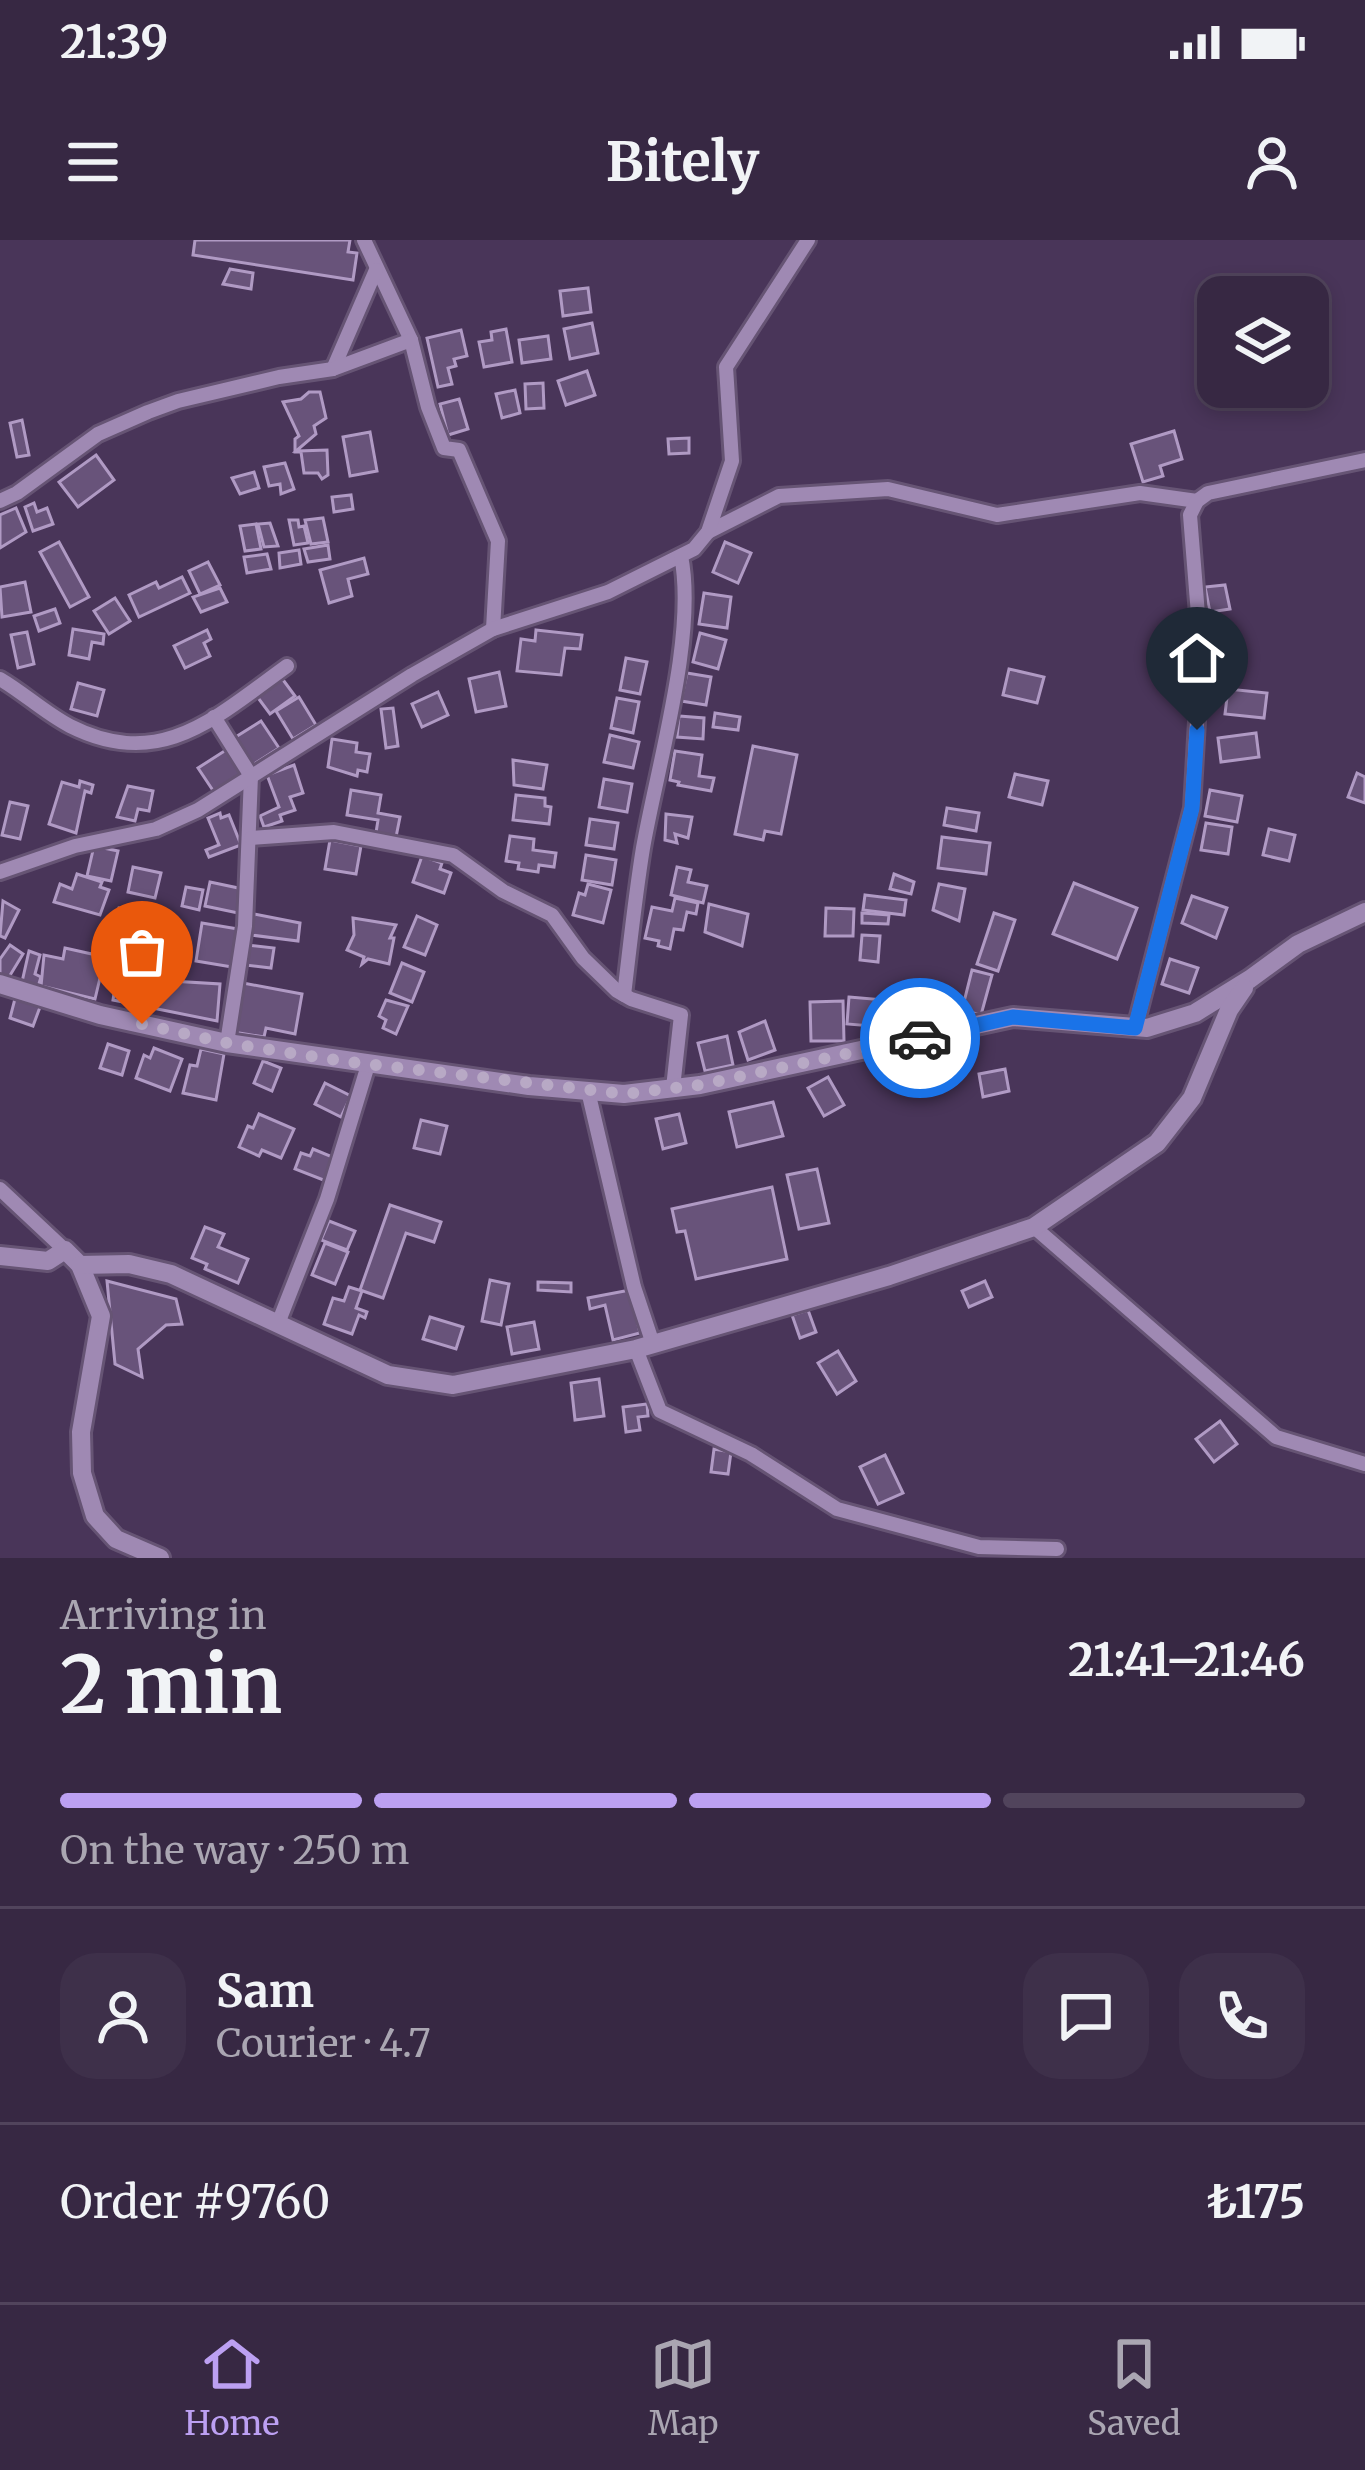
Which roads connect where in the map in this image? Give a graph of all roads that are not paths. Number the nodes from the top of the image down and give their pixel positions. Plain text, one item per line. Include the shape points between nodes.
1 (364, 240) edge
2 (808, 240) edge
3 (376, 270) junction
4 (411, 340) junction
5 (333, 369) junction
6 (1365, 460) edge
7 (0, 501) edge
8 (1197, 501) junction
9 (708, 532) junction
10 (681, 556) junction
11 (493, 629) junction
12 (287, 665) dead end
13 (0, 679) edge
14 (214, 717) junction
15 (250, 776) junction
16 (250, 838) junction
17 (0, 872) edge
18 (1365, 912) edge
19 (1250, 980) junction
20 (0, 985) edge
21 (624, 995) junction
22 (1135, 1028) junction
23 (227, 1043) junction
24 (368, 1065) junction
25 (673, 1088) junction
26 (588, 1091) junction
27 (0, 1189) edge
28 (1034, 1226) junction
29 (65, 1250) junction
30 (0, 1256) edge
31 (80, 1265) junction
32 (279, 1321) junction
33 (645, 1347) junction
34 (1365, 1464) edge
35 (1057, 1550) dead end
36 (160, 1558) edge

1 - 3 street
2 - 9 street via 726,367 732,460
3 - 4 street
3 - 5 street
4 - 5 street
4 - 11 street via 444,448 459,450 498,541
5 - 7 street via 148,412 98,434
6 - 8 street via 1233,486
8 - 9 street via 1140,494 997,515 888,489 779,496
8 - 22 street via 1190,514 1201,652 1192,808
9 - 10 street
10 - 11 street via 608,592
10 - 21 street via 686,588 676,680
11 - 15 street
12 - 14 street
13 - 14 street via 68,725 136,746
14 - 15 street
15 - 16 street
15 - 17 street via 156,829
16 - 21 street via 334,832 453,855 552,915
16 - 23 street
18 - 19 street via 1298,944
19 - 22 street via 1195,1013
19 - 28 street via 1192,1098 1157,1143
20 - 23 street
21 - 25 street via 681,1015
22 - 25 street via 1013,1017
23 - 24 street
24 - 26 street
24 - 32 street
25 - 26 street
26 - 33 street
27 - 29 street
28 - 33 street
28 - 34 street via 1276,1437
29 - 30 street via 48,1261
29 - 31 street
31 - 32 street via 171,1274
31 - 36 street via 100,1316 82,1473 95,1516 116,1538
32 - 33 street via 388,1376 453,1385
33 - 35 street via 660,1412 752,1454 837,1508 979,1546

